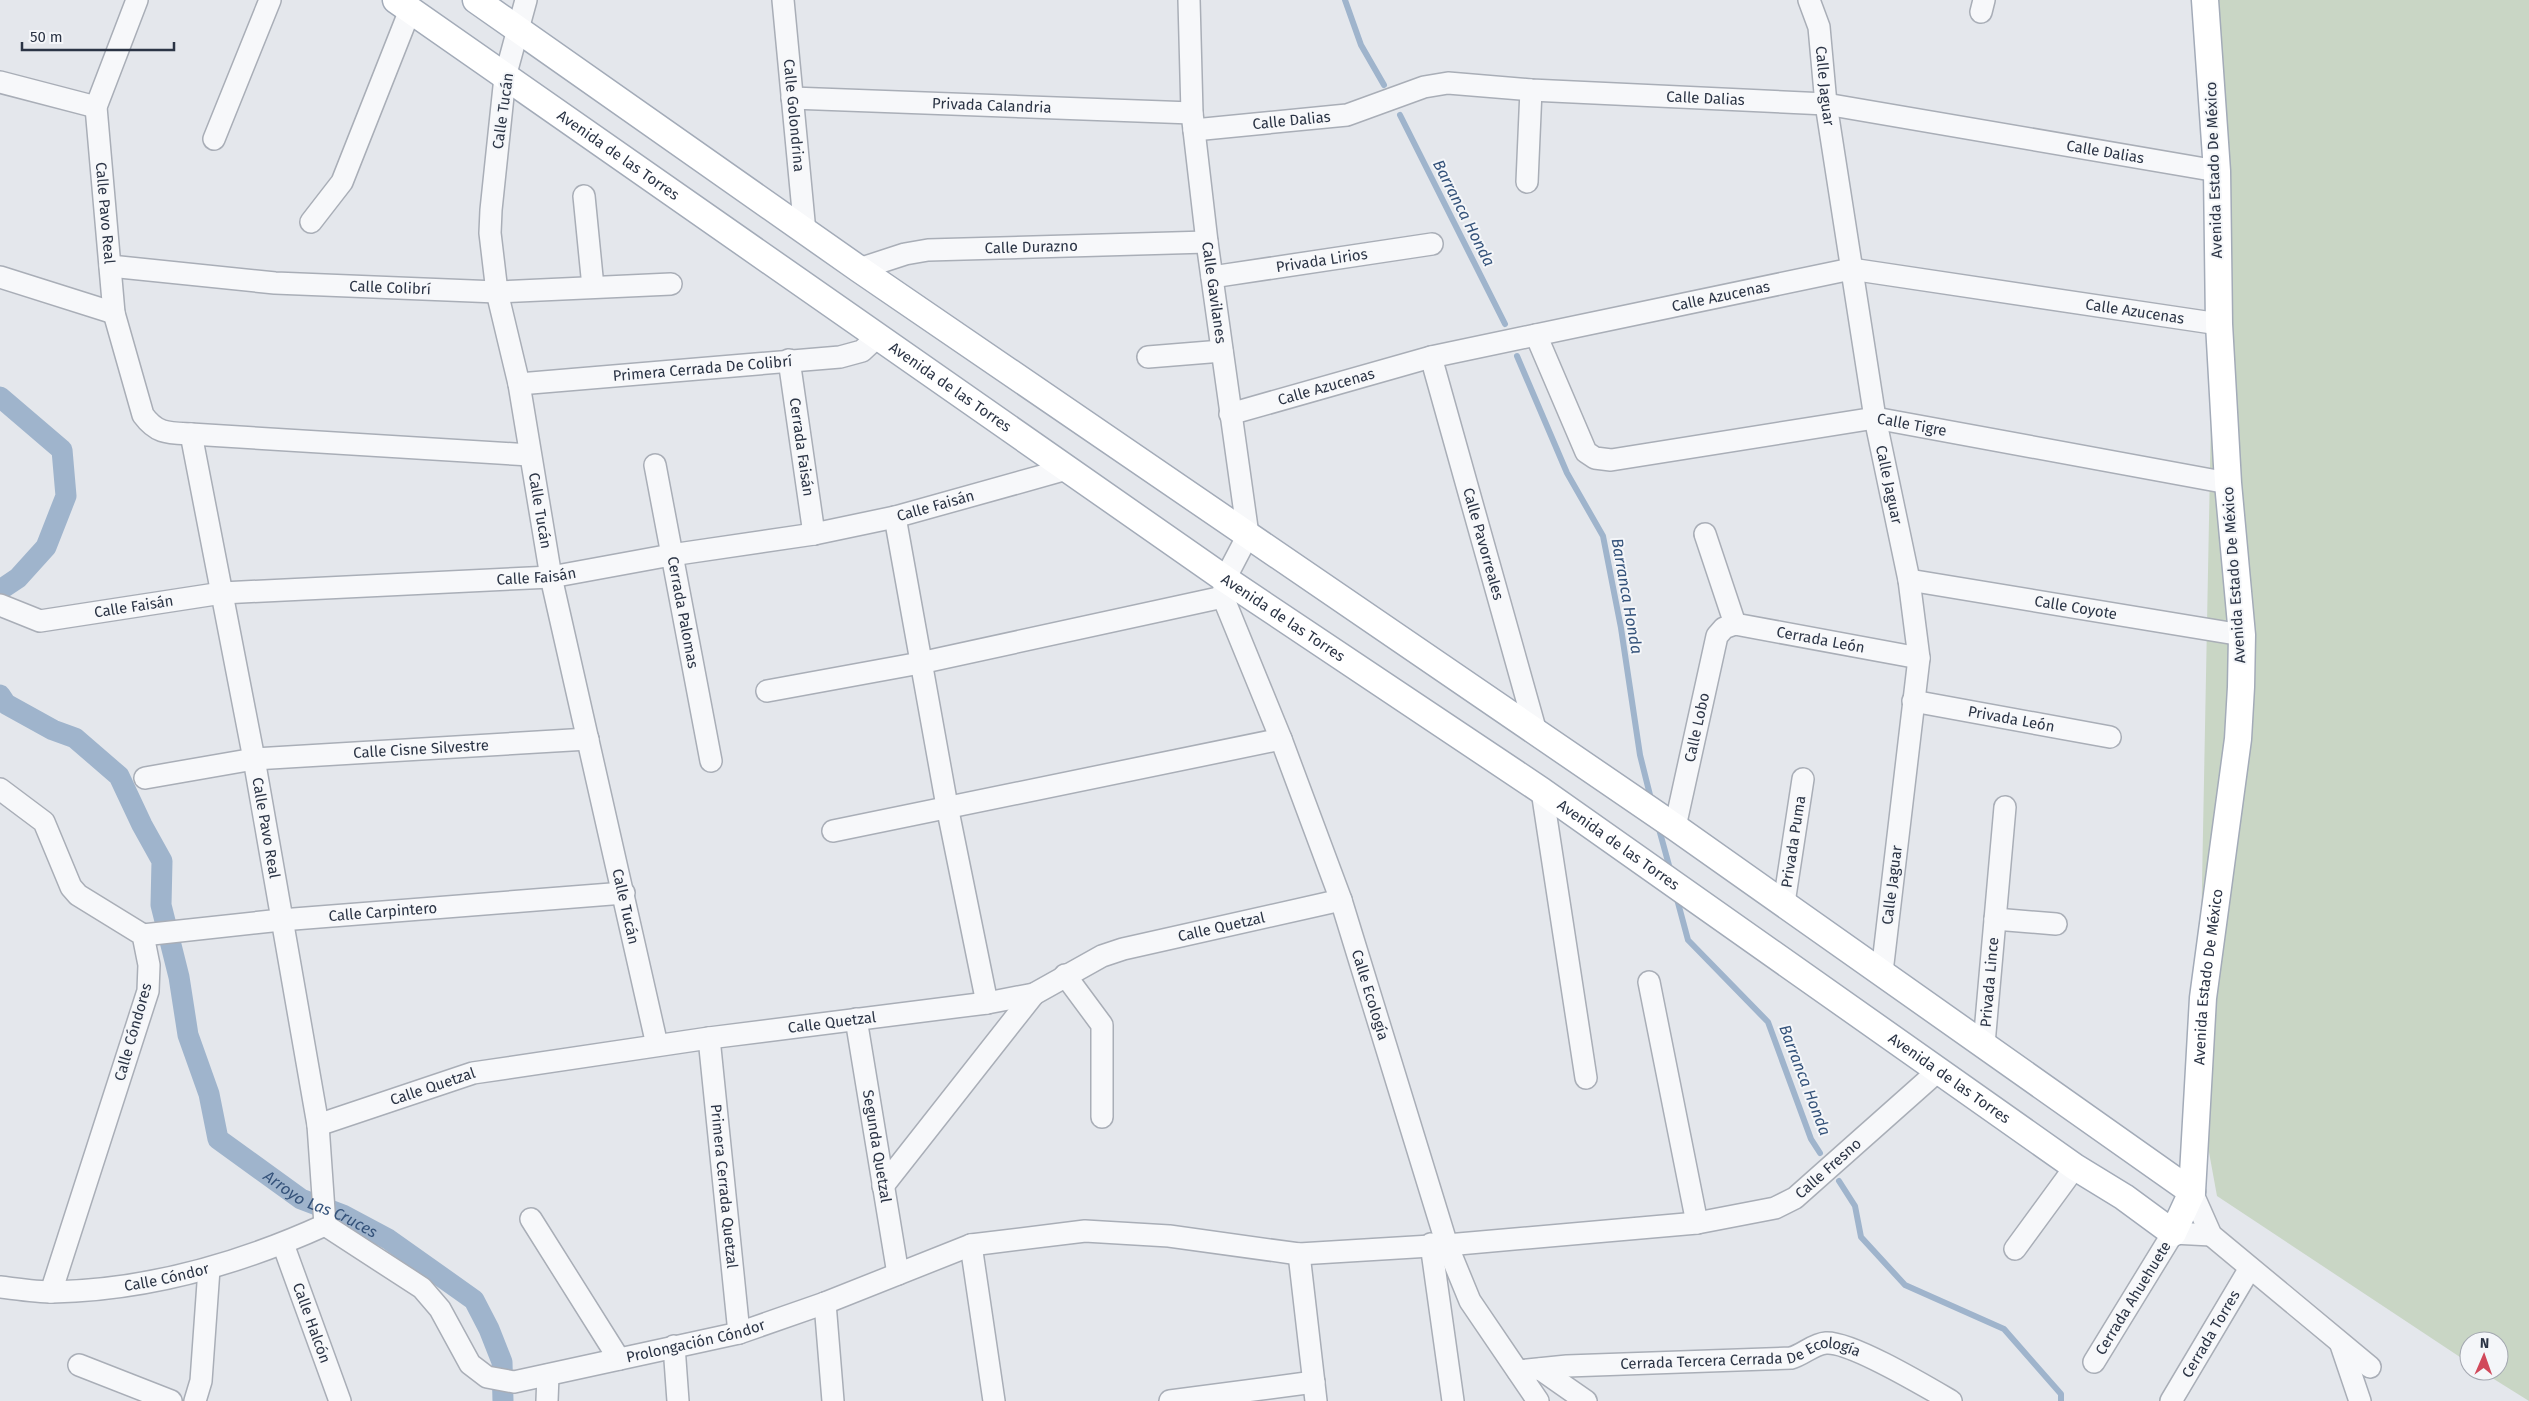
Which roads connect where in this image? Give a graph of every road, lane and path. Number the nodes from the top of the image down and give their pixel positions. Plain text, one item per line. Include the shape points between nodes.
1 (137, 0) edge
2 (270, 0) edge
3 (476, 0) edge
4 (526, 0) edge
5 (783, 0) edge
6 (1190, 0) edge
7 (1809, 0) edge
8 (2205, 0) edge
9 (403, 5) edge
10 (520, 30) junction
11 (505, 77) junction
12 (0, 82) edge
13 (1531, 90) junction
14 (792, 98) junction
15 (1826, 104) junction
16 (96, 107) junction
17 (1194, 121) junction
18 (214, 139) dead end
19 (2217, 171) junction
20 (1526, 182) dead end
21 (584, 196) dead end
22 (311, 222) dead end
23 (805, 232) junction
24 (1207, 242) junction
25 (1432, 244) dead end
26 (110, 266) junction
27 (859, 269) junction
28 (1851, 269) junction
29 (0, 277) edge
30 (1212, 277) junction
31 (671, 284) dead end
32 (593, 287) junction
33 (497, 292) junction
34 (114, 313) junction
35 (2219, 324) junction
36 (1536, 335) junction
37 (877, 337) junction
38 (1222, 351) junction
39 (1148, 357) dead end
40 (1431, 357) junction
41 (789, 360) junction
42 (519, 384) junction
43 (1230, 414) junction
44 (1875, 418) junction
45 (191, 434) junction
46 (530, 455) junction
47 (655, 465) dead end
48 (1067, 469) junction
49 (2228, 483) junction
50 (894, 517) junction
51 (814, 534) junction
52 (1705, 534) dead end
53 (1248, 535) junction
54 (671, 555) junction
55 (550, 577) junction
56 (1909, 580) junction
57 (1224, 588) junction
58 (222, 593) junction
59 (0, 605) edge
60 (1729, 626) junction
61 (2242, 635) junction
62 (1919, 658) junction
63 (920, 663) junction
64 (768, 692) dead end
65 (1913, 701) junction
66 (1536, 732) junction
67 (2110, 737) dead end
68 (1281, 738) junction
69 (588, 739) junction
70 (254, 759) junction
71 (711, 761) dead end
72 (145, 778) dead end
73 (1803, 780) dead end
74 (1542, 791) junction
75 (3, 798) edge
76 (947, 806) junction
77 (2005, 806) dead end
78 (1675, 827) junction
79 (833, 831) dead end
80 (624, 893) junction
81 (1341, 900) junction
82 (1784, 903) junction
83 (1995, 919) junction
84 (281, 920) junction
85 (2056, 924) dead end
86 (144, 935) junction
87 (1882, 972) junction
88 (1065, 975) junction
89 (1649, 982) dead end
90 (1034, 994) junction
91 (987, 1003) junction
92 (856, 1019) junction
93 (709, 1038) junction
94 (1984, 1044) junction
95 (657, 1045) junction
96 (1938, 1071) junction
97 (1586, 1078) dead end
98 (1102, 1117) dead end
99 (318, 1125) junction
100 (2074, 1167) junction
101 (883, 1186) junction
102 (2192, 1192) junction
103 (531, 1219) dead end
104 (324, 1220) junction
105 (1697, 1223) junction
106 (2173, 1233) junction
107 (2212, 1235) junction
108 (283, 1244) junction
109 (971, 1245) junction
110 (1439, 1245) junction
111 (2015, 1249) dead end
112 (1299, 1254) junction
113 (2250, 1268) junction
114 (209, 1269) junction
115 (898, 1274) junction
116 (0, 1287) edge
117 (51, 1292) junction
118 (825, 1303) junction
119 (739, 1333) junction
120 (2342, 1345) junction
121 (674, 1346) junction
122 (619, 1359) junction
123 (2094, 1362) dead end
124 (79, 1365) dead end
125 (2370, 1367) dead end
126 (1540, 1369) junction
127 (1518, 1372) junction
128 (548, 1375) junction
129 (1315, 1391) edge
130 (171, 1401) edge
131 (195, 1401) edge
132 (340, 1401) edge
133 (548, 1401) edge
134 (678, 1401) edge
135 (833, 1401) edge
136 (994, 1401) edge
137 (1170, 1401) edge
138 (1453, 1401) edge
139 (1538, 1401) edge
140 (1586, 1401) edge
141 (1951, 1401) edge
142 (2171, 1401) edge
143 (2360, 1401) edge

1 - 16 street, Calle Pavo Real
2 - 18 street
3 - 10 main road
4 - 10 street, Calle Tucán
5 - 14 street, Calle Golondrina
6 - 17 street, Calle Gavilanes
7 - 15 street, Calle Jaguar via 1819,27
8 - 19 main road, Avenida Estado De México
9 - 11 main road, Avenida de las Torres
9 - 22 street via 342,182
10 - 11 street, Calle Tucán
10 - 23 main road
11 - 33 street, Calle Tucán via 490,210
11 - 37 main road, Avenida de las Torres
12 - 16 street
13 - 15 street, Calle Dalias
13 - 17 street, Calle Dalias via 1448,83 1424,87 1347,115
13 - 20 street
14 - 17 street, Privada Calandria
14 - 23 street, Calle Golondrina
15 - 19 street, Calle Dalias
15 - 28 street, Calle Jaguar
16 - 26 street, Calle Pavo Real
17 - 24 street, Calle Gavilanes
19 - 35 main road, Avenida Estado De México
21 - 32 street
23 - 27 main road
24 - 27 street, Calle Durazno via 928,250
24 - 30 street, Calle Gavilanes
25 - 30 street, Privada Lirios
26 - 33 street, Calle Colibrí via 275,283
26 - 34 street, Calle Pavo Real
27 - 53 main road
28 - 35 street, Calle Azucenas
28 - 36 street, Calle Azucenas
28 - 44 street, Calle Jaguar
29 - 34 street
30 - 38 street, Calle Gavilanes
31 - 32 street, Calle Colibrí
32 - 33 street, Calle Colibrí
33 - 42 street, Calle Tucán
34 - 45 street, Calle Pavo Real via 143,415 152,428
35 - 49 main road, Avenida Estado De México
36 - 40 street, Calle Azucenas
36 - 44 street, Calle Tigre via 1586,452 1595,458 1611,460
37 - 41 street, Primera Cerrada De Colibrí via 862,351 840,357
37 - 48 main road, Avenida de las Torres
38 - 39 street
38 - 43 street, Calle Gavilanes
40 - 43 street, Calle Azucenas
40 - 66 street, Calle Pavorreales
41 - 42 street, Primera Cerrada De Colibrí
41 - 51 street, Cerrada Faisán
42 - 46 street, Calle Tucán
43 - 53 street, Calle Gavilanes
44 - 49 street, Calle Tigre
44 - 56 street, Calle Jaguar
45 - 46 street
45 - 58 street, Calle Pavo Real
46 - 55 street, Calle Tucán
47 - 54 street, Cerrada Palomas
48 - 50 street, Calle Faisán
48 - 57 main road, Avenida de las Torres
49 - 61 main road, Avenida Estado De México
50 - 51 street, Calle Faisán
50 - 63 street
51 - 54 street, Calle Faisán
52 - 60 street
53 - 57 street
53 - 66 main road
54 - 55 street, Calle Faisán
54 - 71 street, Cerrada Palomas
55 - 58 street, Calle Faisán
55 - 69 street, Calle Tucán
56 - 61 street, Calle Coyote
56 - 62 street, Calle Jaguar
57 - 63 street
57 - 68 street, Calle Ecología
57 - 74 main road, Avenida de las Torres
58 - 59 street, Calle Faisán via 40,621
58 - 70 street, Calle Pavo Real
60 - 62 street, Cerrada León
60 - 78 street, Calle Lobo via 1717,636
61 - 102 main road, Avenida Estado De México via 2238,739 2203,998
62 - 65 street, Calle Jaguar
63 - 64 street
63 - 76 street
65 - 67 street, Privada León
65 - 87 street, Calle Jaguar
66 - 78 main road
68 - 76 street
68 - 81 street, Calle Ecología
69 - 70 street, Calle Cisne Silvestre
69 - 80 street, Calle Tucán
70 - 72 street, Calle Cisne Silvestre
70 - 84 street, Calle Pavo Real
73 - 82 street, Privada Puma
74 - 96 main road, Avenida de las Torres
74 - 97 street
75 - 86 street via 44,822 71,887 78,895
76 - 79 street
76 - 91 street
77 - 83 street, Privada Lince
78 - 82 main road
80 - 84 street, Calle Carpintero
80 - 95 street, Calle Tucán
81 - 88 street, Calle Quetzal via 1123,949
81 - 110 street, Calle Ecología
82 - 87 main road
83 - 85 street, Privada Lince
83 - 94 street, Privada Lince
84 - 86 street, Calle Carpintero
84 - 99 street, Calle Pavo Real
86 - 117 street, Calle Cóndores via 149,965 148,991
87 - 94 main road
88 - 90 street, Calle Quetzal
88 - 98 street via 1102,1025
89 - 105 street
90 - 91 street, Calle Quetzal
90 - 101 street
91 - 92 street, Calle Quetzal
92 - 93 street, Calle Quetzal
92 - 101 street, Segunda Quetzal
93 - 95 street, Calle Quetzal
93 - 119 street, Primera Cerrada Quetzal
94 - 102 main road
95 - 99 street, Calle Quetzal via 473,1073
96 - 100 main road, Avenida de las Torres
96 - 105 street, Calle Fresno via 1795,1198 1775,1208
99 - 104 street, Calle Pavo Real
100 - 106 main road, Avenida de las Torres via 2124,1197
100 - 111 street
101 - 115 street, Segunda Quetzal
102 - 106 main road, Avenida Estado De México
102 - 107 street
103 - 122 street
104 - 108 street, Calle Cóndor
104 - 128 street, Prolongación Cóndor via 422,1288 440,1309 470,1364 487,1378 514,1382
105 - 110 street, Calle Fresno
106 - 107 street
106 - 123 street, Cerrada Ahuehuete
107 - 113 street
108 - 114 street, Calle Cóndor
108 - 132 street, Calle Halcón
109 - 112 street, Prolongación Cóndor via 1085,1231 1169,1236
109 - 115 street, Prolongación Cóndor
109 - 136 street
110 - 112 street, Calle Fresno
110 - 127 street, Calle Ecología via 1470,1301
110 - 138 street
112 - 129 street
113 - 120 street
113 - 142 street, Cerrada Torres
114 - 117 street, Calle Cóndor via 127,1286
114 - 131 street via 201,1381
115 - 118 street, Prolongación Cóndor
116 - 117 street, Calle Cóndor
118 - 119 street, Prolongación Cóndor
118 - 135 street
119 - 121 street, Prolongación Cóndor
120 - 125 street
120 - 143 street
121 - 122 street, Prolongación Cóndor
121 - 134 street
122 - 128 street, Prolongación Cóndor
124 - 130 street
126 - 127 street, Cerrada Tercera Cerrada De Ecología
126 - 140 street
126 - 141 street, Cerrada Tercera Cerrada De Ecología via 1791,1358 1817,1345 1834,1343 1894,1368
127 - 139 street, Calle Ecología
128 - 133 street
129 - 137 street

